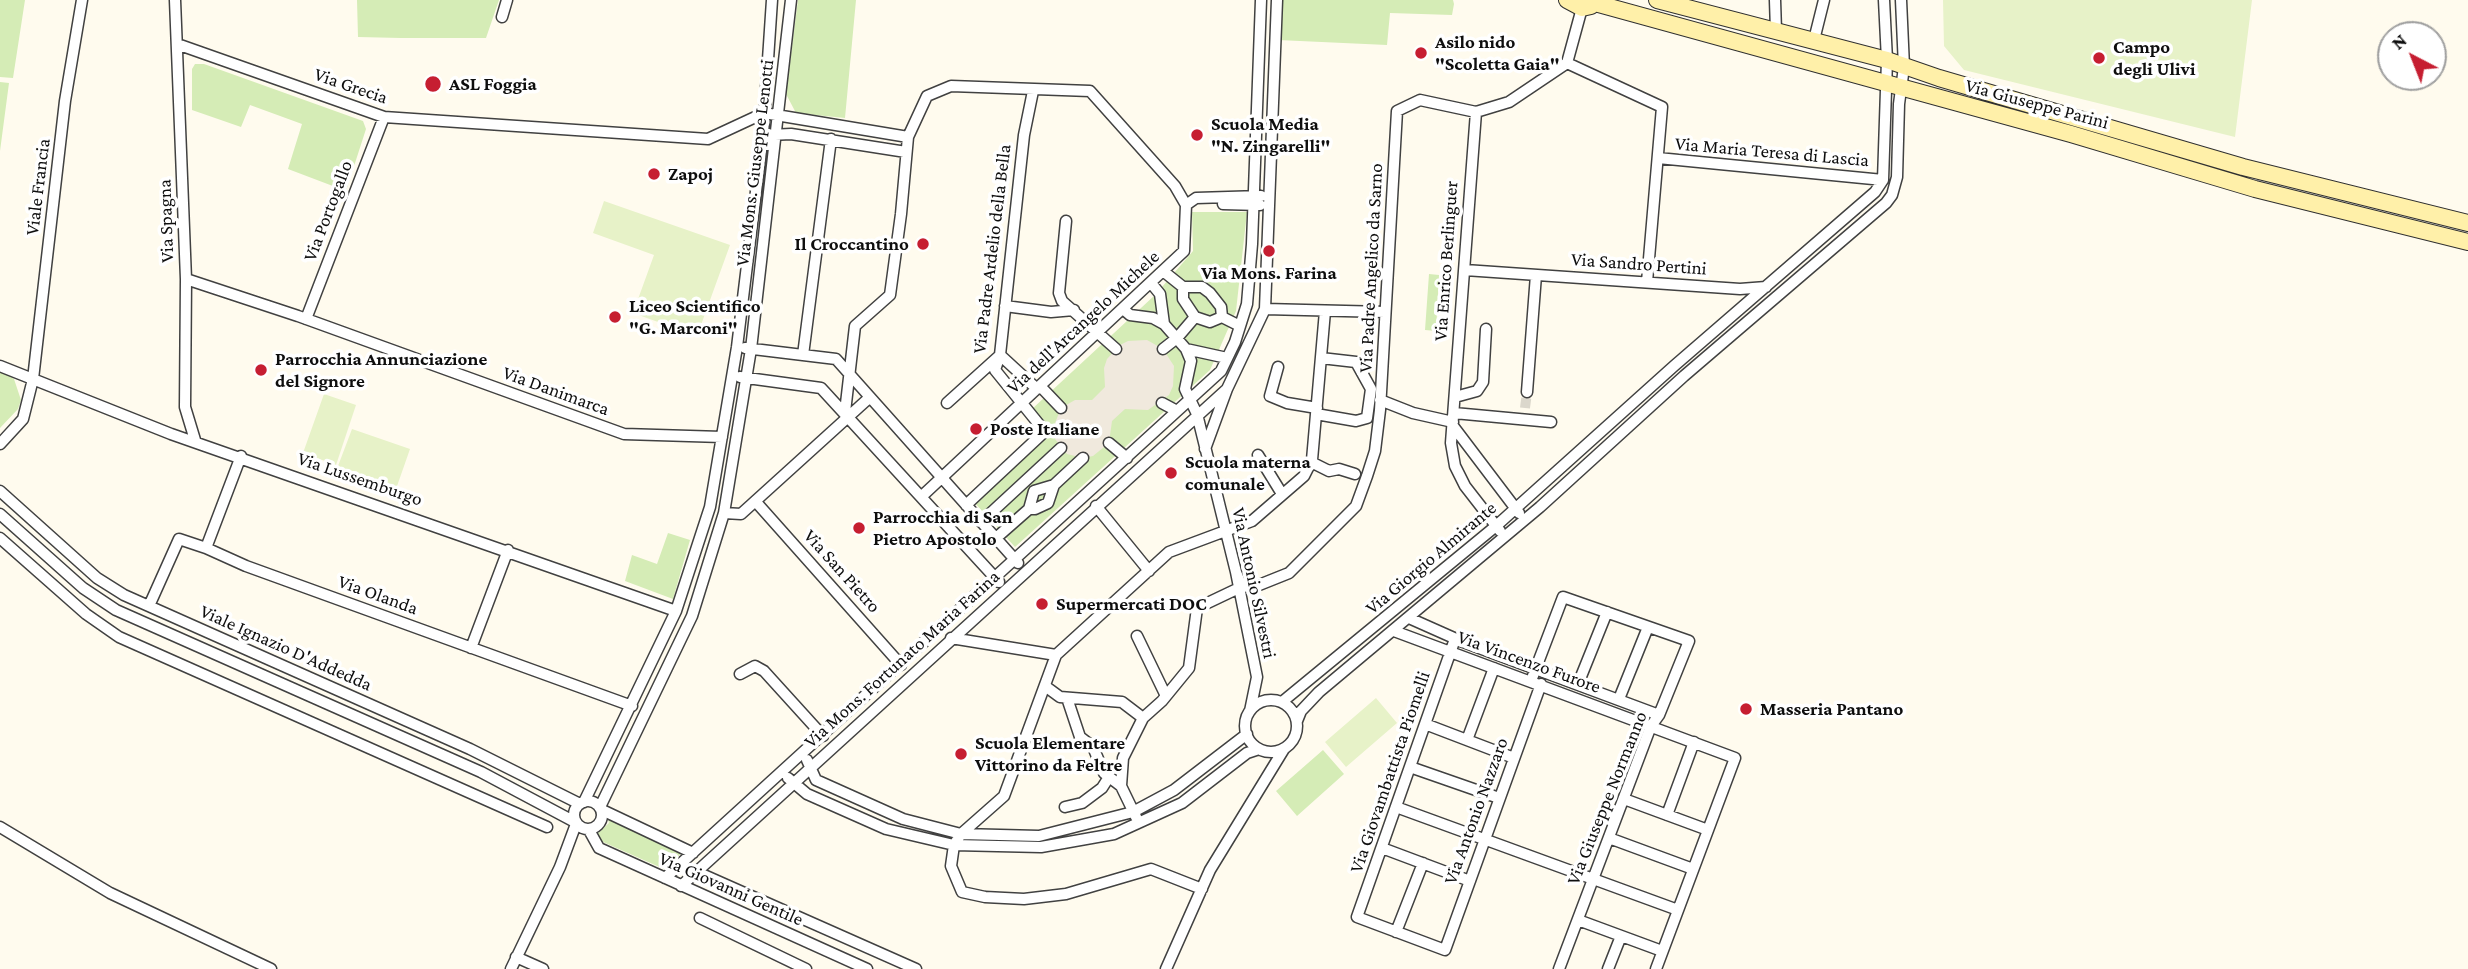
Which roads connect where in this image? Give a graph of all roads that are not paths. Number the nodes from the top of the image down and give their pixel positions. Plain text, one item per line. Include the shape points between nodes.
1 (82, 0) edge
2 (175, 0) edge
3 (507, 0) edge
4 (772, 0) edge
5 (792, 0) edge
6 (1261, 0) edge
7 (1277, 0) edge
8 (1657, 0) edge
9 (1775, 0) edge
10 (1824, 0) edge
11 (1884, 0) edge
12 (1901, 0) edge
13 (1586, 3) edge
14 (502, 17) dead end
15 (1776, 31) junction
16 (1814, 40) junction
17 (177, 44) junction
18 (1887, 60) junction
19 (1567, 63) junction
20 (1904, 66) junction
21 (1885, 84) junction
22 (1901, 88) junction
23 (1033, 91) junction
24 (1476, 112) junction
25 (764, 113) junction
26 (384, 117) junction
27 (778, 117) junction
28 (840, 126) junction
29 (763, 134) junction
30 (776, 136) junction
31 (908, 137) junction
32 (834, 140) junction
33 (2171, 145) junction
34 (905, 152) junction
35 (1658, 159) junction
36 (2166, 162) junction
37 (1883, 180) junction
38 (1254, 200) junction
39 (1267, 200) junction
40 (1186, 205) junction
41 (1066, 221) dead end
42 (2468, 223) edge
43 (2468, 242) edge
44 (1465, 270) junction
45 (1163, 271) junction
46 (1536, 275) junction
47 (186, 279) junction
48 (1647, 282) junction
49 (1151, 283) junction
50 (1183, 287) junction
51 (1767, 287) junction
52 (1740, 289) junction
53 (1005, 306) junction
54 (1122, 309) junction
55 (1265, 309) junction
56 (1741, 309) junction
57 (1074, 310) junction
58 (1325, 311) junction
59 (1385, 312) junction
60 (1195, 317) junction
61 (1222, 317) junction
62 (306, 319) junction
63 (1164, 324) junction
64 (1240, 326) junction
65 (1486, 329) dead end
66 (1099, 331) junction
67 (1177, 338) junction
68 (737, 347) junction
69 (751, 349) junction
70 (1116, 349) dead end
71 (1163, 349) dead end
72 (1186, 349) junction
73 (803, 355) junction
74 (1000, 355) junction
75 (1227, 358) junction
76 (1321, 358) junction
77 (0, 366) edge
78 (1278, 367) dead end
79 (848, 373) junction
80 (732, 375) junction
81 (747, 377) junction
82 (33, 379) junction
83 (1038, 388) junction
84 (1227, 389) junction
85 (1527, 392) tunnel mouth
86 (1455, 397) junction
87 (869, 398) junction
88 (1189, 400) junction
89 (1380, 400) junction
90 (1023, 402) junction
91 (947, 403) dead end
92 (1162, 403) dead end
93 (1061, 408) dead end
94 (1177, 411) junction
95 (1316, 411) junction
96 (846, 414) junction
97 (1197, 414) junction
98 (1453, 420) junction
99 (1551, 422) dead end
100 (722, 438) junction
101 (195, 440) junction
102 (1109, 443) dead end
103 (0, 444) edge
104 (1061, 448) dead end
105 (1206, 449) junction
106 (1258, 455) dead end
107 (241, 456) junction
108 (1083, 458) dead end
109 (1127, 458) junction
110 (1311, 462) junction
111 (1355, 474) dead end
112 (942, 478) junction
113 (1026, 481) junction
114 (1054, 485) junction
115 (0, 491) edge
116 (1034, 491) junction
117 (1282, 494) junction
118 (921, 497) junction
119 (756, 502) junction
120 (1048, 503) junction
121 (966, 505) junction
122 (1096, 506) junction
123 (1028, 509) junction
124 (1516, 509) junction
125 (724, 513) junction
126 (0, 514) edge
127 (1061, 517) junction
128 (1525, 520) junction
129 (981, 522) junction
130 (1496, 526) junction
131 (1225, 530) junction
132 (1505, 537) junction
133 (0, 538) edge
134 (996, 538) junction
135 (206, 548) junction
136 (508, 550) junction
137 (1015, 559) junction
138 (1025, 570) junction
139 (1149, 571) junction
140 (1236, 572) junction
141 (995, 578) junction
142 (1239, 588) junction
143 (1005, 589) junction
144 (151, 601) junction
145 (676, 611) junction
146 (1607, 612) junction
147 (1409, 618) junction
148 (1648, 626) junction
149 (1394, 631) junction
150 (1137, 636) dead end
151 (951, 638) junction
152 (222, 639) junction
153 (1455, 639) junction
154 (471, 648) junction
155 (1451, 651) junction
156 (215, 655) junction
157 (1056, 655) junction
158 (901, 665) junction
159 (1494, 668) junction
160 (1536, 669) junction
161 (740, 674) dead end
162 (1256, 677) junction
163 (1536, 683) junction
164 (1578, 684) junction
165 (1045, 686) junction
166 (1166, 696) junction
167 (1067, 698) junction
168 (1619, 699) junction
169 (1276, 701) junction
170 (632, 706) junction
171 (1250, 711) junction
172 (392, 714) junction
173 (1659, 715) junction
174 (1143, 718) junction
175 (1297, 722) junction
176 (1425, 724) junction
177 (1651, 726) junction
178 (385, 730) junction
179 (1247, 734) junction
180 (823, 736) junction
181 (1467, 740) junction
182 (1694, 742) junction
183 (1284, 749) junction
184 (1261, 750) junction
185 (805, 753) junction
186 (1514, 758) junction
187 (810, 766) junction
188 (1410, 767) junction
189 (782, 773) junction
190 (1109, 777) junction
191 (1268, 779) junction
192 (792, 782) junction
193 (1121, 786) junction
194 (1499, 798) junction
195 (1624, 799) junction
196 (582, 803) junction
197 (1065, 807) dead end
198 (1396, 807) junction
199 (601, 808) junction
200 (1133, 812) junction
201 (1667, 815) junction
202 (576, 823) junction
203 (1138, 823) junction
204 (0, 827) edge
205 (547, 828) dead end
206 (588, 830) junction
207 (1708, 830) junction
208 (961, 834) junction
209 (1609, 838) junction
210 (1485, 839) junction
211 (954, 845) junction
212 (1382, 848) junction
213 (693, 853) junction
214 (1423, 863) junction
215 (559, 867) junction
216 (1693, 869) junction
217 (697, 872) junction
218 (665, 878) junction
219 (1594, 878) junction
220 (1470, 881) junction
221 (681, 886) junction
222 (1202, 889) junction
223 (1678, 910) junction
224 (700, 918) dead end
225 (1578, 920) junction
226 (1396, 932) junction
227 (1621, 936) junction
228 (1662, 951) junction
229 (516, 957) junction
230 (271, 969) edge
231 (511, 969) edge
232 (543, 969) edge
233 (806, 969) edge
234 (867, 969) edge
235 (916, 969) edge
236 (1166, 969) edge
237 (1559, 969) edge
238 (1608, 969) edge
239 (1656, 969) edge

1 - 82 street, Viale Francia via 65,101
2 - 17 street, Via Spagna
3 - 14 street
4 - 25 street
5 - 27 street, Via Mons. Giuseppe Lenotti
6 - 38 street, Via Mons. Fortunato Maria Farina
7 - 39 street, Via Mons. Fortunato Maria Farina
8 - 15 street
9 - 15 street
10 - 16 street
11 - 18 street
12 - 20 street
13 - 19 street
13 - 21 street, Via Giuseppe Parini
15 - 16 street
16 - 18 street
17 - 26 street, Via Grecia
17 - 47 street, Via Spagna
18 - 20 street
18 - 21 street
19 - 24 street, Via Padre Angelico da Sarno via 1509,102
19 - 35 street via 1662,107
20 - 22 street
20 - 33 street
21 - 22 street, Via Giuseppe Parini
21 - 37 street
22 - 36 street, Via Giuseppe Parini
22 - 128 street via 1896,186 1886,203
23 - 31 street via 951,86 927,96
23 - 40 street via 1090,91 1175,186
23 - 53 street, Via Padre Ardelio della Bella
24 - 44 street, Via Enrico Berlinguer
24 - 59 street, Via Padre Angelico da Sarno via 1420,100 1397,111
25 - 26 street, Via Grecia via 708,139
25 - 27 street
25 - 29 street
26 - 62 street, Via Portogallo
27 - 28 street
27 - 30 street, Via Mons. Giuseppe Lenotti
28 - 31 street
28 - 32 street
29 - 30 street
29 - 68 street
30 - 32 street
30 - 69 street, Via Mons. Giuseppe Lenotti
31 - 34 street
32 - 34 street
32 - 73 street
33 - 36 street
33 - 42 street
34 - 79 street via 890,295 855,326
35 - 37 street, Via Maria Teresa di Lascia
35 - 48 street
36 - 43 street, Via Giuseppe Parini
37 - 51 street
38 - 39 street
38 - 40 street via 1196,198
38 - 64 street, Via Mons. Fortunato Maria Farina via 1247,304
39 - 55 street, Via Mons. Fortunato Maria Farina
40 - 45 street, Via dell'Arcangelo Michele via 1184,251
41 - 57 street via 1059,293
44 - 46 street, Via Sandro Pertini
44 - 86 street, Via Enrico Berlinguer
45 - 49 street, Via dell'Arcangelo Michele
45 - 50 street
46 - 48 street, Via Sandro Pertini
46 - 85 street
47 - 62 street, Via Danimarca
47 - 101 street, Via Spagna via 186,407
48 - 52 street, Via Sandro Pertini
49 - 54 street, Via dell'Arcangelo Michele
49 - 63 street via 1160,294
50 - 60 street via 1183,299
50 - 61 street via 1202,287 1210,293 1221,307
51 - 52 street, Via Sandro Pertini
51 - 56 street
52 - 56 street
53 - 57 street
53 - 74 street, Via Padre Ardelio della Bella
54 - 63 street
54 - 66 street, Via dell'Arcangelo Michele
55 - 58 street
55 - 84 street, Via Mons. Fortunato Maria Farina
56 - 124 street
57 - 66 street
58 - 59 street
58 - 76 street
59 - 89 street, Via Padre Angelico da Sarno
60 - 61 street via 1210,322
60 - 67 street
61 - 64 street
62 - 100 street, Via Danimarca via 624,434
63 - 67 street
64 - 75 street, Via Mons. Fortunato Maria Farina
65 - 86 street via 1483,382 1477,391
66 - 70 street
66 - 83 street, Via dell'Arcangelo Michele
67 - 71 street
67 - 72 street
68 - 69 street
68 - 80 street
69 - 73 street
69 - 81 street, Via Mons. Giuseppe Lenotti
72 - 75 street
72 - 88 street via 1191,361 1185,389
73 - 79 street via 836,359
74 - 83 street
74 - 90 street, Via Padre Ardelio della Bella via 997,376
74 - 91 street
75 - 88 street, Via Mons. Fortunato Maria Farina via 1221,371
76 - 95 street
76 - 95 street via 1356,362 1371,389 1367,418 1356,421
77 - 82 street, Via Lussemburgo
78 - 95 street via 1270,396
79 - 87 street
79 - 96 street
80 - 81 street
80 - 100 street
81 - 96 street via 821,388
81 - 125 street, Via Mons. Giuseppe Lenotti
82 - 101 street, Via Lussemburgo
82 - 103 street, Viale Francia via 23,419
83 - 90 street, Via dell'Arcangelo Michele
83 - 93 street
84 - 97 street, Via Mons. Fortunato Maria Farina
84 - 105 street
86 - 98 street, Via Enrico Berlinguer
87 - 96 street
87 - 112 street
88 - 94 street, Via Mons. Fortunato Maria Farina
88 - 97 street, Via Antonio Silvestri
89 - 98 street
89 - 140 street, Via Padre Angelico da Sarno via 1375,451 1356,506 1289,573 1242,587
90 - 112 street, Via dell'Arcangelo Michele
90 - 121 street via 1042,428 1041,435
92 - 94 street
94 - 109 street, Via Mons. Fortunato Maria Farina
95 - 110 street
96 - 118 street
96 - 119 street
97 - 105 street, Via Antonio Silvestri
97 - 122 street, Via Mons. Fortunato Maria Farina
98 - 99 street via 1525,414
98 - 124 street
98 - 130 street, Via Enrico Berlinguer via 1455,467
100 - 145 street via 710,507
101 - 107 street, Via Lussemburgo
102 - 109 street
104 - 113 street
105 - 131 street, Via Antonio Silvestri
106 - 117 street
107 - 135 street
107 - 136 street, Via Lussemburgo
108 - 114 street
109 - 127 street, Via Mons. Fortunato Maria Farina
110 - 111 street via 1329,471
110 - 117 street via 1304,476
112 - 118 street, Via dell'Arcangelo Michele
112 - 121 street
113 - 116 street
113 - 129 street
114 - 116 street
114 - 120 street
115 - 144 street, Viale Ignazio D'Addedda via 97,578
116 - 123 street
117 - 131 street via 1252,520
118 - 141 street
119 - 125 street via 741,514
119 - 158 street, Via San Pietro
120 - 123 street
120 - 127 street
121 - 129 street
122 - 138 street, Via Mons. Fortunato Maria Farina
122 - 139 street
123 - 134 street
124 - 128 street, Via Giorgio Almirante
124 - 130 street, Via Giorgio Almirante
125 - 199 street, Via Mons. Giuseppe Lenotti via 692,616
126 - 156 street, Viale Ignazio D'Addedda via 101,602
127 - 137 street, Via Mons. Fortunato Maria Farina
128 - 132 street, Via Giorgio Almirante
129 - 134 street
130 - 132 street, Via Enrico Berlinguer
130 - 169 street, Via Giorgio Almirante
131 - 139 street via 1170,552
131 - 140 street, Via Antonio Silvestri
132 - 147 street, Via Giorgio Almirante
133 - 205 street via 86,614 120,637
134 - 137 street
135 - 144 street, Via Olanda via 179,539
135 - 154 street, Via Olanda
136 - 145 street, Via Lussemburgo
136 - 154 street
137 - 138 street
137 - 141 street, Via Mons. Fortunato Maria Farina
138 - 143 street, Via Mons. Fortunato Maria Farina
139 - 157 street
140 - 142 street, Via Antonio Silvestri
141 - 143 street
141 - 158 street, Via Mons. Fortunato Maria Farina
142 - 162 street, Via Antonio Silvestri
142 - 166 street via 1196,608 1189,668
143 - 151 street, Via Mons. Fortunato Maria Farina
144 - 152 street, Viale Ignazio D'Addedda
145 - 170 street
146 - 148 street
146 - 160 street, Via Antonio Nazzaro via 1563,597
146 - 164 street
147 - 149 street, Via Giorgio Almirante
147 - 153 street, Via Vincenzo Furore
148 - 168 street
148 - 173 street, Via Giuseppe Normanno via 1689,641
149 - 155 street, Via Vincenzo Furore
149 - 175 street, Via Giorgio Almirante via 1319,692
150 - 166 street
151 - 157 street
151 - 187 street, Via Mons. Fortunato Maria Farina
152 - 156 street
152 - 172 street, Viale Ignazio D'Addedda
153 - 155 street, Via Giovambattista Piomelli
153 - 160 street, Via Vincenzo Furore
154 - 170 street, Via Olanda
155 - 159 street, Via Vincenzo Furore
155 - 176 street, Via Giovambattista Piomelli
156 - 178 street, Viale Ignazio D'Addedda
157 - 165 street
158 - 180 street, Via Mons. Fortunato Maria Farina
159 - 163 street, Via Vincenzo Furore
159 - 181 street
160 - 163 street, Via Antonio Nazzaro
160 - 164 street, Via Vincenzo Furore
161 - 180 street via 755,666 764,671
162 - 169 street, Via Antonio Silvestri
162 - 171 street, Via Antonio Silvestri
163 - 177 street, Via Vincenzo Furore
163 - 186 street, Via Antonio Nazzaro
164 - 168 street, Via Vincenzo Furore
165 - 167 street
165 - 208 street via 1004,796
166 - 174 street
167 - 174 street via 1122,702
167 - 190 street via 1080,737 1093,747
168 - 173 street, Via Vincenzo Furore
169 - 171 street via 1258,704
169 - 175 street via 1289,707
170 - 196 street
171 - 179 street
172 - 178 street
172 - 196 street, Viale Ignazio D'Addedda
173 - 177 street, Via Giuseppe Normanno
174 - 193 street via 1122,758
175 - 183 street via 1296,735
176 - 181 street
176 - 188 street, Via Giovambattista Piomelli
177 - 182 street, Via Vincenzo Furore
177 - 195 street, Via Giuseppe Normanno
178 - 202 street, Viale Ignazio D'Addedda via 490,777
179 - 184 street
179 - 200 street via 1174,790
180 - 185 street, Via Mons. Fortunato Maria Farina
181 - 186 street
182 - 201 street
182 - 207 street, Via Vincenzo Furore via 1735,758
183 - 184 street
183 - 191 street
184 - 191 street
184 - 203 street via 1247,753 1182,803
185 - 187 street
185 - 189 street, Via Mons. Fortunato Maria Farina
186 - 194 street, Via Antonio Nazzaro
187 - 192 street, Via Mons. Fortunato Maria Farina
187 - 208 street via 816,780 903,819
188 - 194 street
188 - 198 street, Via Giovambattista Piomelli
189 - 192 street
189 - 213 street, Via Mons. Fortunato Maria Farina
190 - 193 street
190 - 197 street via 1082,803
191 - 222 street
192 - 211 street via 807,794 886,829
192 - 217 street, Via Mons. Fortunato Maria Farina
193 - 200 street
194 - 210 street, Via Antonio Nazzaro
195 - 201 street
195 - 209 street, Via Giuseppe Normanno
196 - 199 street via 593,802
196 - 202 street via 574,812
198 - 210 street
198 - 212 street, Via Giovambattista Piomelli
199 - 206 street via 601,823
199 - 213 street
200 - 203 street
200 - 208 street via 1039,836
201 - 207 street
202 - 206 street
202 - 215 street
203 - 211 street via 1114,834 1041,847
204 - 230 street via 110,893
206 - 215 street
206 - 218 street, Via Giovanni Gentile via 598,848
207 - 216 street
208 - 211 street
209 - 216 street
209 - 219 street, Via Giuseppe Normanno
210 - 219 street
210 - 220 street, Via Antonio Nazzaro
211 - 222 street via 951,866 962,892 985,897 1066,894 1152,869
212 - 214 street
212 - 226 street, Via Giovambattista Piomelli via 1357,917
213 - 218 street, Via Mons. Fortunato Maria Farina
214 - 220 street
214 - 226 street
215 - 229 street
216 - 223 street
217 - 221 street, Via Mons. Fortunato Maria Farina
217 - 235 street, Via Giovanni Gentile
218 - 221 street, Via Giovanni Gentile
219 - 223 street
219 - 225 street, Via Giuseppe Normanno
220 - 226 street, Via Antonio Nazzaro via 1445,950
221 - 234 street, Via Giovanni Gentile
222 - 236 street
223 - 228 street
224 - 233 street, Via Giovanni Gentile
225 - 227 street
225 - 237 street, Via Giuseppe Normanno
227 - 228 street
227 - 238 street
228 - 239 street
229 - 231 street
229 - 232 street

